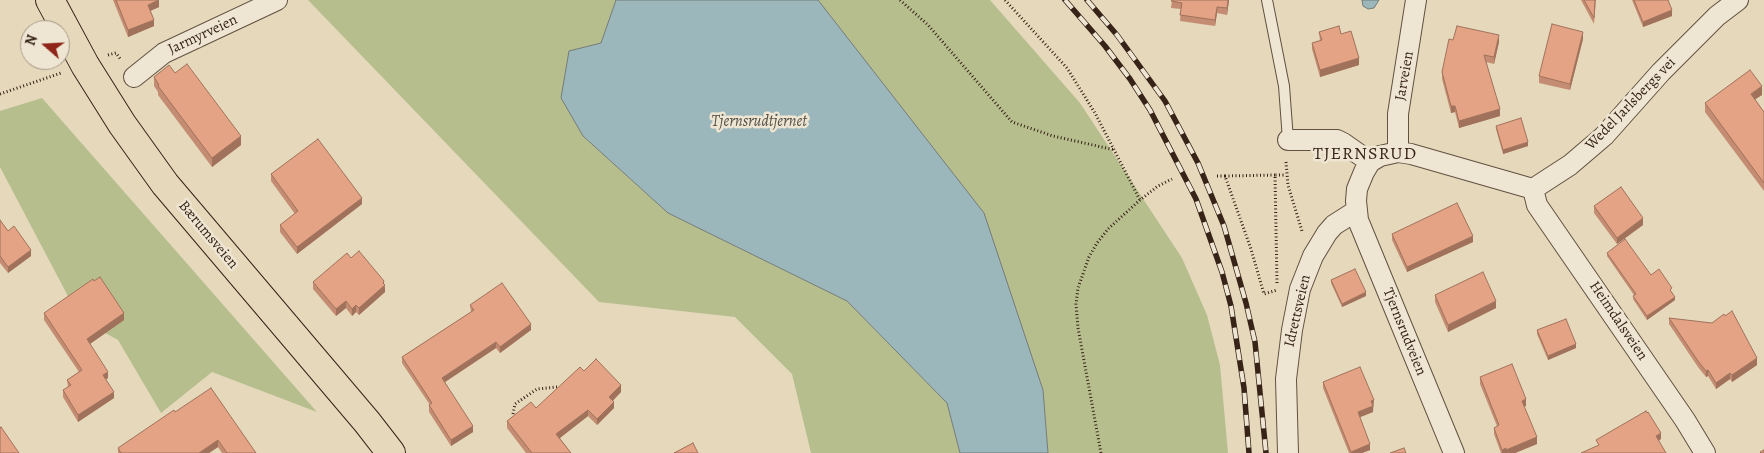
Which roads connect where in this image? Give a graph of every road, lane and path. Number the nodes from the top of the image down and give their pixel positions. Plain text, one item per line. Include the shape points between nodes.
1 (50, 0) edge
2 (277, 0) edge
3 (900, 0) edge
4 (1005, 0) edge
5 (1267, 0) edge
6 (1416, 0) edge
7 (1738, 0) edge
8 (134, 77) dead end
9 (44, 79) dead end
10 (0, 94) edge
11 (1288, 140) junction
12 (1115, 150) junction
13 (1398, 152) junction
14 (1370, 162) junction
15 (1275, 175) junction
16 (1286, 175) junction
17 (1217, 176) dead end
18 (1225, 176) junction
19 (1172, 179) dead end
20 (1533, 189) junction
21 (1140, 200) junction
22 (1356, 211) junction
23 (1320, 246) junction
24 (557, 387) edge
25 (513, 414) edge
26 (391, 453) edge
27 (1101, 453) edge
28 (1288, 453) edge
29 (1454, 453) edge
30 (1705, 453) edge

1 - 26 main road, Bærumsveien via 85,65 165,184
2 - 8 street, Jarmyrveien via 164,53
3 - 12 path via 928,24 1012,122 1053,136
4 - 12 path via 1067,68
5 - 11 lane via 1284,86
6 - 13 street, Jarveien via 1398,114
7 - 20 street, Wedel Jarlsbergs vei via 1717,16 1661,72 1604,136 1570,165
9 - 10 path
11 - 14 street via 1337,140
11 - 16 path
12 - 21 path
13 - 14 street
13 - 20 street
14 - 22 street via 1357,189
15 - 16 path
15 - 18 path
15 - 18 path via 1277,290 1264,294 1252,249
16 - 23 path via 1301,229
17 - 18 path
19 - 21 path
20 - 30 street, Heimdalsveien via 1537,205
21 - 27 path via 1097,243 1078,288 1078,328
22 - 23 street, Idrettsveien via 1334,225
22 - 29 street, Tjernsrudveien
23 - 28 street, Idrettsveien via 1300,288 1292,330 1286,379
24 - 25 path via 537,389 515,404

